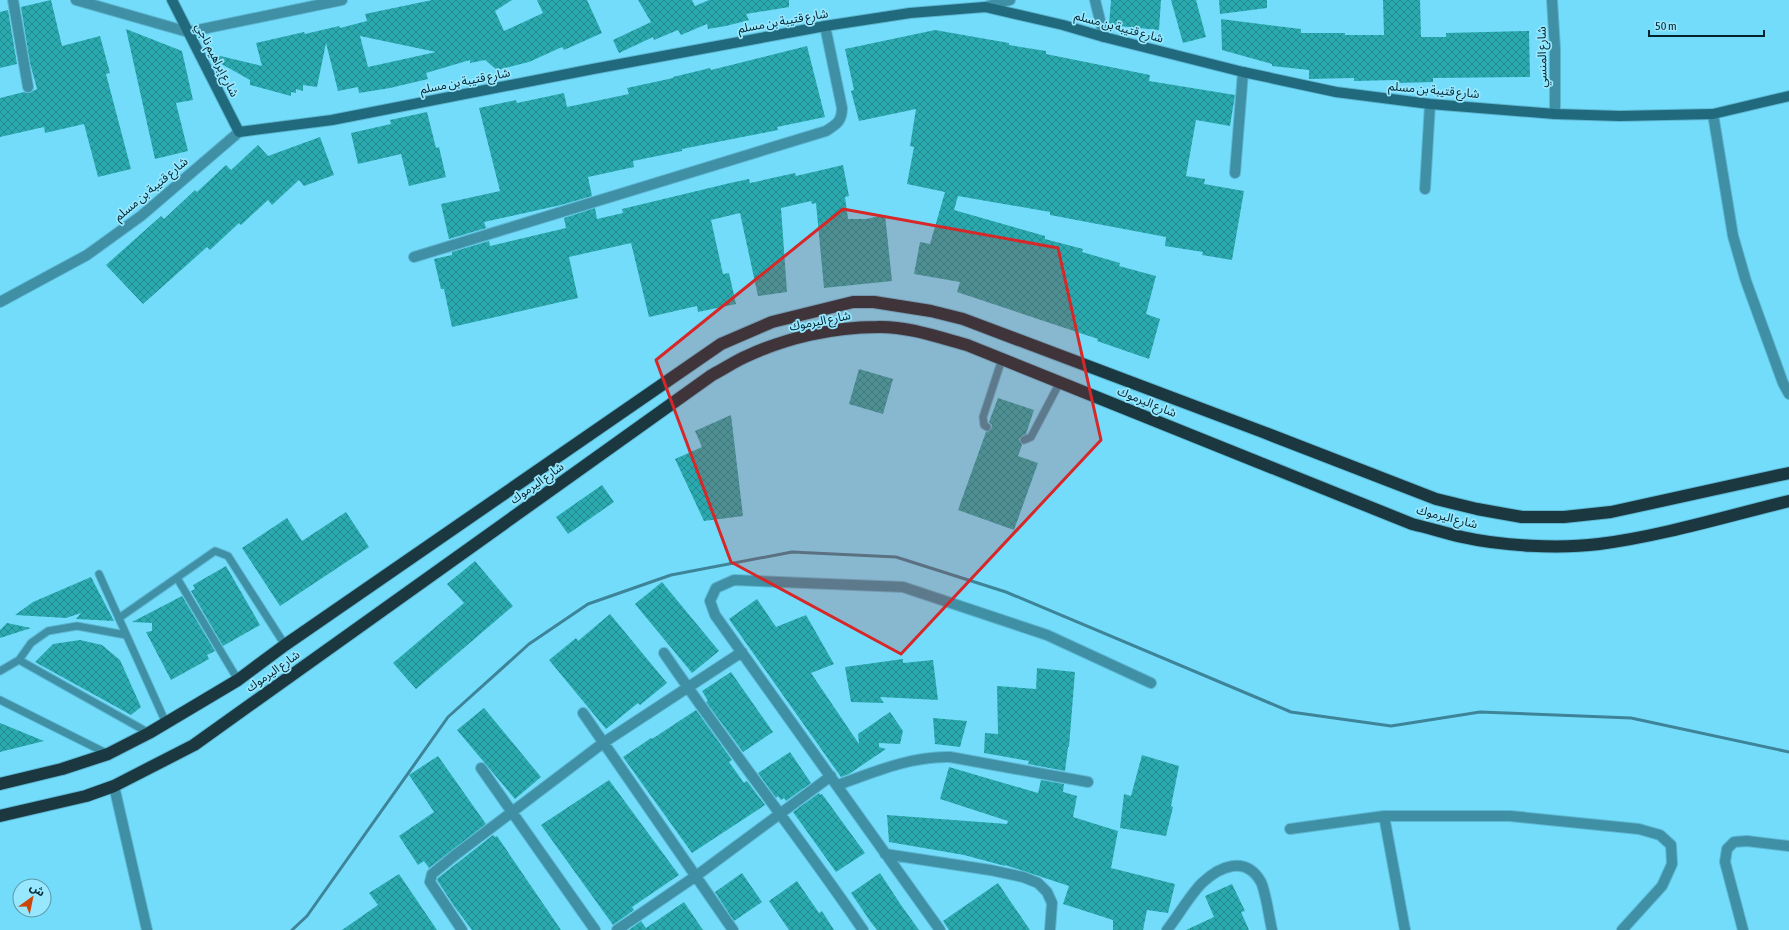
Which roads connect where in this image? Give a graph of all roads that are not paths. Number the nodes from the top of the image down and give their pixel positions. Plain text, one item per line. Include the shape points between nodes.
1 (13, 0) edge
2 (76, 0) edge
3 (172, 0) edge
4 (342, 0) edge
5 (1010, 0) edge
6 (1095, 0) edge
7 (1555, 0) edge
8 (985, 7) junction
9 (825, 26) junction
10 (188, 32) junction
11 (1104, 37) junction
12 (1243, 72) junction
13 (28, 87) dead end
14 (1789, 96) edge
15 (1430, 104) junction
16 (1555, 114) junction
17 (1712, 114) junction
18 (239, 132) junction
19 (1235, 173) dead end
20 (1425, 189) dead end
21 (414, 257) dead end
22 (0, 302) edge
23 (1002, 359) junction
24 (1060, 382) junction
25 (1789, 394) edge
26 (988, 427) dead end
27 (1024, 440) dead end
28 (1789, 473) edge
29 (1789, 501) edge
30 (99, 574) dead end
31 (178, 578) junction
32 (119, 618) junction
33 (126, 635) junction
34 (285, 645) junction
35 (742, 652) junction
36 (664, 653) dead end
37 (19, 660) junction
38 (0, 671) edge
39 (238, 680) junction
40 (1151, 683) dead end
41 (688, 689) junction
42 (0, 700) edge
43 (583, 713) dead end
44 (166, 722) junction
45 (149, 733) junction
46 (603, 743) junction
47 (108, 754) junction
48 (481, 768) dead end
49 (831, 776) junction
50 (1088, 782) dead end
51 (0, 784) edge
52 (838, 785) junction
53 (114, 786) junction
54 (512, 813) junction
55 (780, 813) junction
56 (0, 816) edge
57 (1384, 816) junction
58 (1290, 829) dead end
59 (1789, 846) edge
60 (885, 854) junction
61 (696, 876) junction
62 (147, 930) edge
63 (462, 930) edge
64 (595, 930) edge
65 (617, 930) edge
66 (733, 930) edge
67 (862, 930) edge
68 (940, 930) edge
69 (1050, 930) edge
70 (1167, 930) edge
71 (1272, 930) edge
72 (1405, 930) edge
73 (1622, 930) edge
74 (1743, 930) edge

1 - 13 street
2 - 10 street
3 - 10 street, شارع إبراهيم ناجي
4 - 10 street
5 - 8 street
6 - 11 street
7 - 16 street, شارع المنسي
8 - 9 street, شارع قتيبة بن مسلم via 910,13
8 - 11 street, شارع قتيبة بن مسلم
9 - 18 street, شارع قتيبة بن مسلم via 332,120
9 - 21 street via 842,108 842,117 838,124 826,131
10 - 18 street, شارع إبراهيم ناجي
11 - 12 street, شارع قتيبة بن مسلم
12 - 15 street, شارع قتيبة بن مسلم via 1336,92
12 - 19 street
14 - 17 street, شارع قتيبة بن مسلم
15 - 16 street, شارع قتيبة بن مسلم
15 - 20 street
16 - 17 street, شارع قتيبة بن مسلم
17 - 25 street via 1733,236 1746,281
18 - 22 street, شارع قتيبة بن مسلم via 141,216 87,255
23 - 24 highway, شارع اليرموك
23 - 26 lane via 983,417 984,425
23 - 53 highway, شارع اليرموك via 967,345 921,332 878,326 840,329 802,337 747,356 712,376 194,744
24 - 27 lane via 1031,437
24 - 29 highway, شارع اليرموك via 1412,524 1463,537 1512,544 1598,544 1644,536
28 - 34 highway, شارع اليرموك via 1611,512 1564,517 1522,517 1477,509 1436,499 963,319 903,306 852,302 772,322 721,344
30 - 32 lane
31 - 32 lane
31 - 34 lane via 211,552 222,552 228,556
31 - 39 lane
32 - 33 lane
33 - 37 lane via 76,626 59,628 48,631 31,643
33 - 44 lane
34 - 39 highway, شارع اليرموك
35 - 40 street via 715,615 710,601 716,588 734,580 903,587 1047,635
35 - 41 street
35 - 49 street
36 - 41 street
37 - 38 lane
37 - 45 lane
39 - 44 highway, شارع اليرموك
41 - 46 street
41 - 55 street
42 - 47 lane
43 - 46 street
44 - 45 highway, شارع اليرموك
45 - 47 highway, شارع اليرموك
46 - 54 street
46 - 61 street
47 - 51 highway, شارع اليرموك via 62,769
48 - 54 street
49 - 52 street
49 - 55 street
50 - 52 street via 950,757 931,756 908,761
52 - 60 street
53 - 56 highway, شارع اليرموك via 86,796
53 - 62 street
54 - 63 street via 432,874 430,882 434,890
54 - 64 street
55 - 61 street
55 - 67 street
57 - 58 street
57 - 72 street
57 - 73 street via 1510,816 1639,829 1660,835 1671,845 1672,864 1662,886
59 - 74 street via 1747,841 1734,842 1727,849 1725,862
60 - 68 street
60 - 69 street via 990,870 1038,883 1047,892 1052,903
61 - 65 street
61 - 66 street
70 - 71 street via 1202,883 1236,864 1247,867 1262,883

